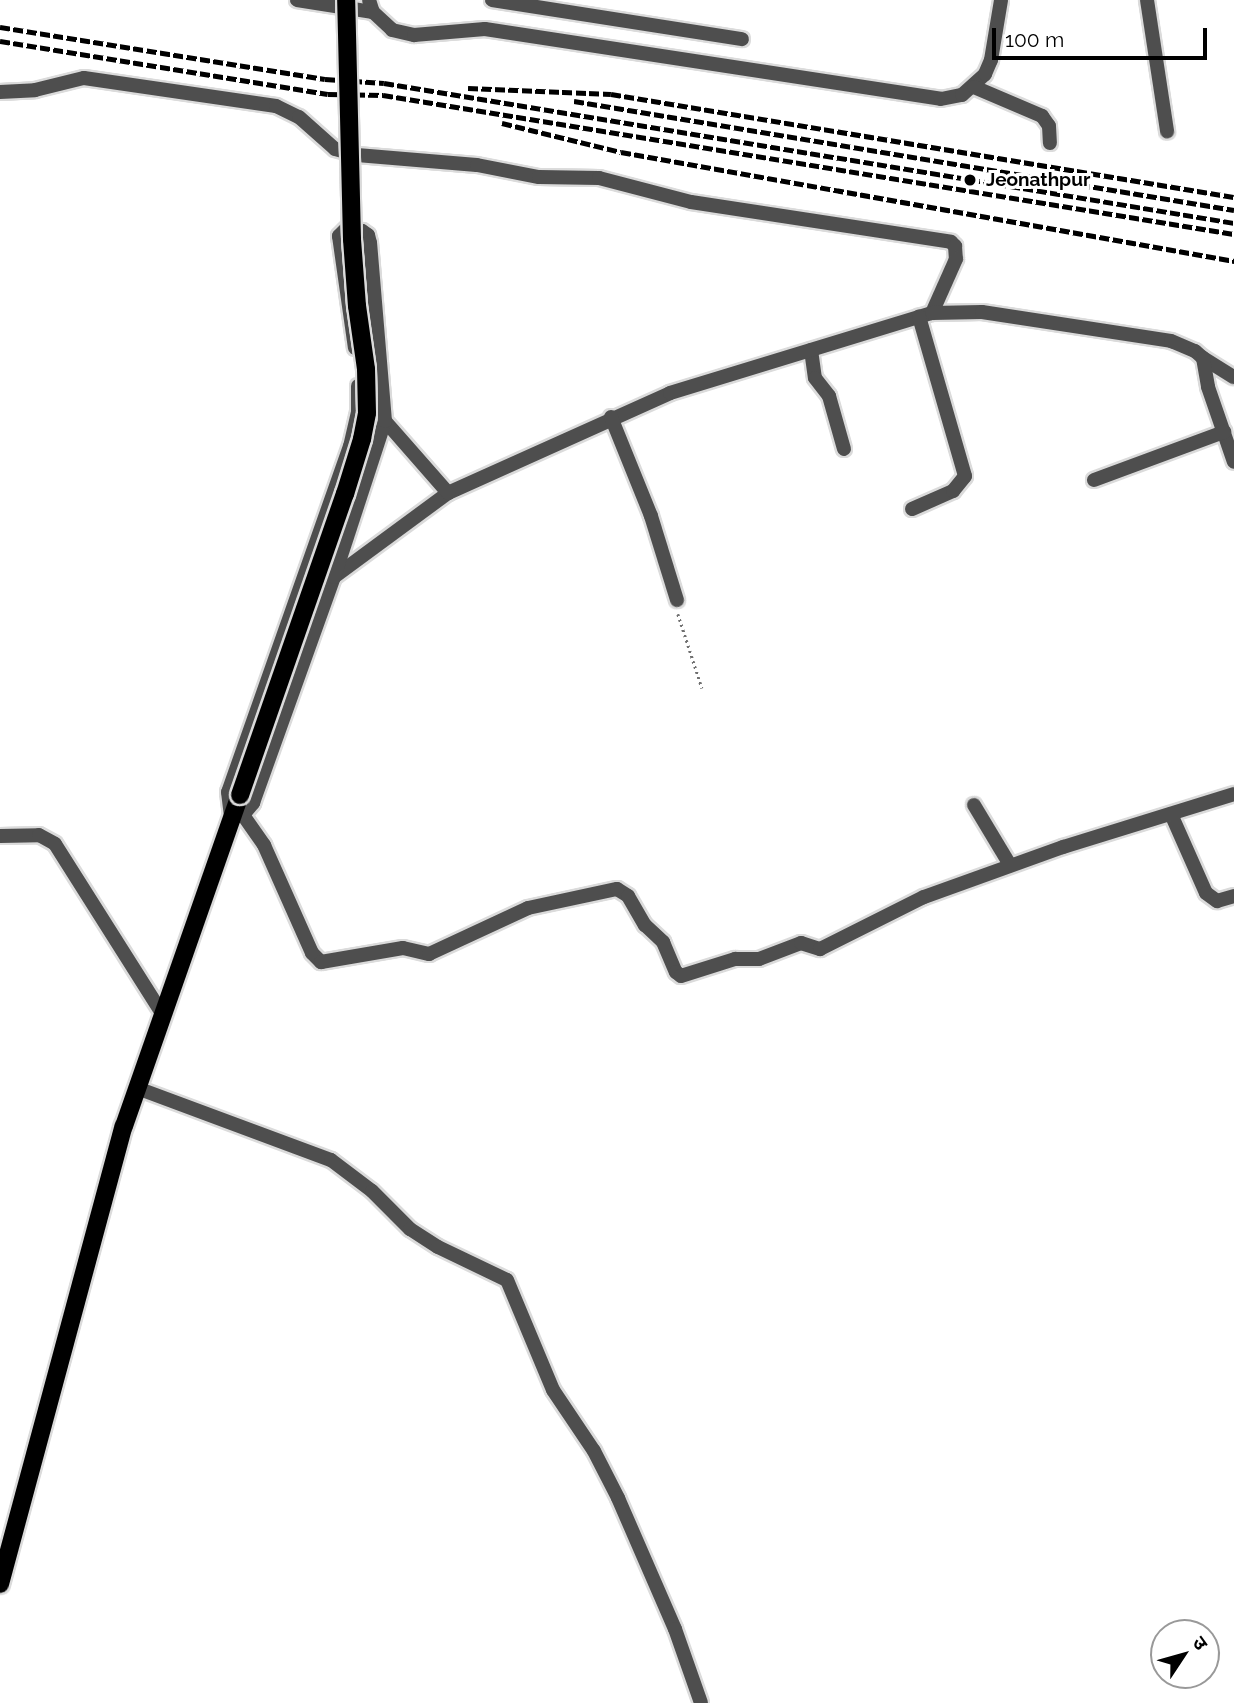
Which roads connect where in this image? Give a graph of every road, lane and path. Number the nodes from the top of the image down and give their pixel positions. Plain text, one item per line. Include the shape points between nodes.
1 (297, 0) edge
2 (492, 0) edge
3 (1001, 0) edge
4 (1147, 0) edge
5 (335, 1) edge
6 (371, 6) edge
7 (742, 39) dead end
8 (974, 88) junction
9 (0, 92) edge
10 (1167, 131) dead end
11 (1050, 143) dead end
12 (925, 315) junction
13 (811, 350) junction
14 (1203, 358) junction
15 (1234, 377) edge
16 (611, 417) junction
17 (386, 421) junction
18 (1224, 432) junction
19 (844, 449) dead end
20 (1234, 462) edge
21 (1094, 480) dead end
22 (448, 493) junction
23 (912, 509) dead end
24 (334, 577) junction
25 (677, 600) joint
26 (702, 688) dead end
27 (1234, 794) edge
28 (974, 805) dead end
29 (1171, 814) junction
30 (237, 816) junction
31 (0, 836) edge
32 (1010, 865) junction
33 (1234, 896) edge
34 (163, 1015) junction
35 (137, 1088) junction
36 (0, 1584) edge
37 (701, 1703) edge

1 - 5 street
2 - 7 street
3 - 8 street via 991,60
4 - 10 street
5 - 6 street
5 - 30 main road, bridge via 367,413 345,494 240,795
6 - 8 street via 392,30 414,35 485,29 942,99
8 - 11 street via 1042,116 1049,127
9 - 12 street via 35,90 84,78 276,106 299,117 335,149 350,154 477,165 539,177 599,178 691,202 951,242 956,246 956,259
12 - 13 street
12 - 14 street via 982,312 1171,341
12 - 23 street via 965,476 953,491
13 - 16 street via 691,386
13 - 19 street via 815,378 829,396
14 - 15 street
14 - 18 street
16 - 22 street
16 - 25 street via 652,516
17 - 22 street
17 - 24 street
17 - 30 street via 370,243 368,235 346,229 339,236 356,355 355,430 228,792
18 - 20 street
18 - 21 street
22 - 24 street
24 - 30 street via 253,803
25 - 26 path via 680,626
27 - 29 street
28 - 32 street
29 - 32 street
29 - 33 street via 1206,893 1217,901
30 - 32 street via 260,838 312,953 329,963 403,948 429,954 528,908 617,890 628,896 645,925 663,942 678,975 685,976 735,959 758,959 801,943 820,949 911,903
30 - 34 main road
31 - 34 street via 39,835 55,844
34 - 35 main road
35 - 36 main road
35 - 37 street via 331,1160 372,1191 410,1229 507,1279 553,1390 594,1451 618,1498 670,1617

